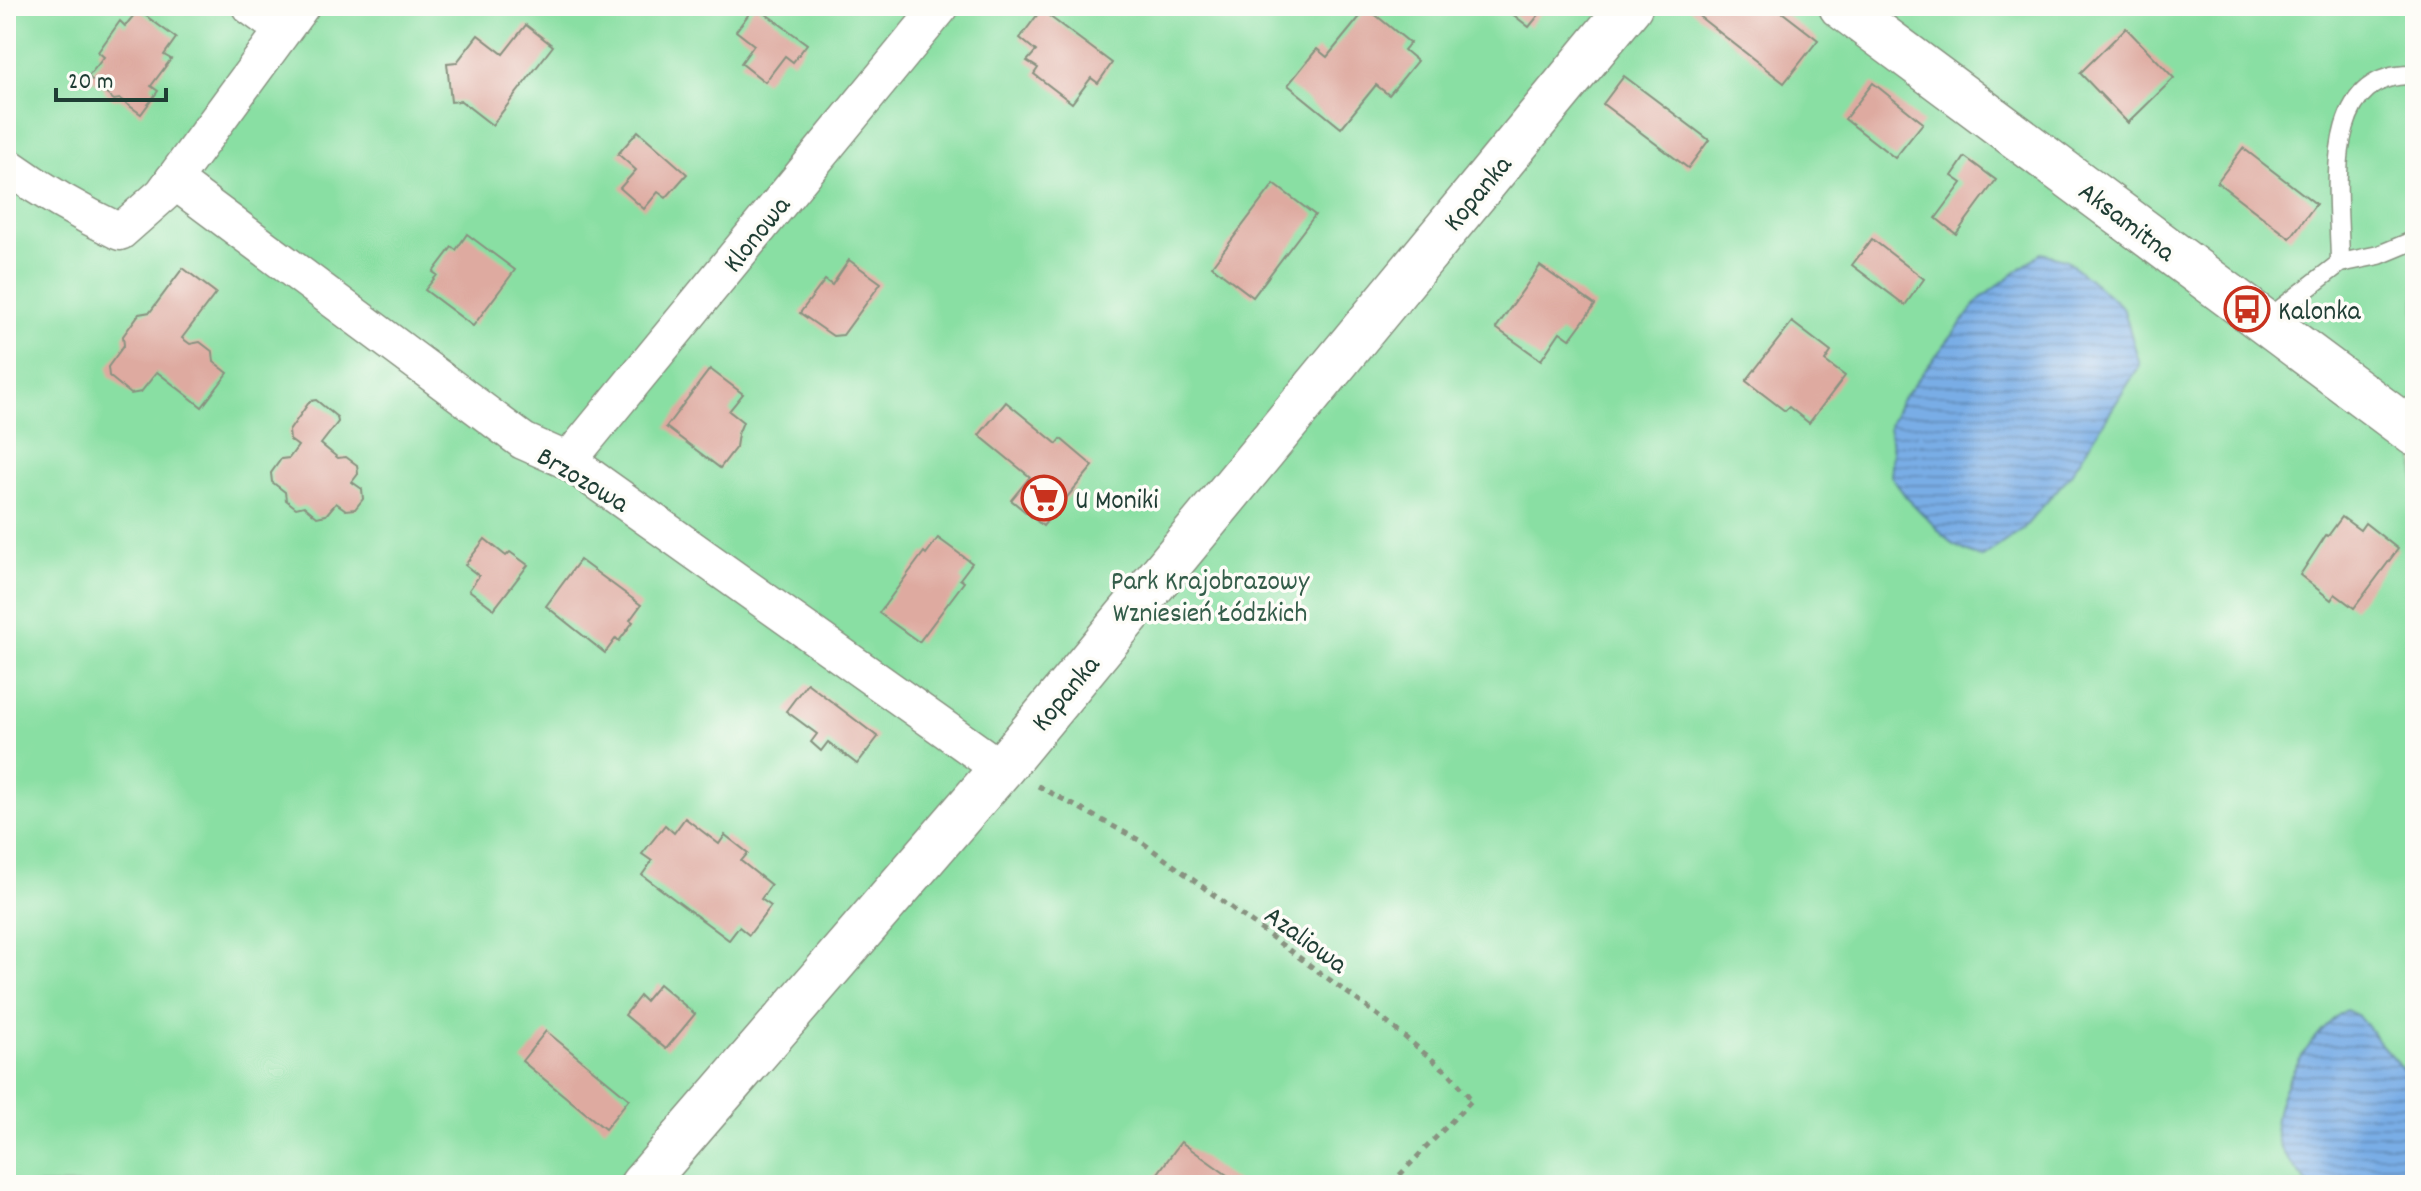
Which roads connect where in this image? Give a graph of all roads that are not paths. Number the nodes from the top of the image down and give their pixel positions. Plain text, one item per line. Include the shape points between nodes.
1 (250, 6) edge
2 (941, 6) edge
3 (1630, 6) edge
4 (1841, 6) edge
5 (292, 18) edge
6 (2415, 75) edge
7 (6, 165) edge
8 (173, 180) junction
9 (2415, 240) edge
10 (2340, 263) junction
11 (2264, 322) junction
12 (2415, 434) edge
13 (568, 461) junction
14 (1001, 769) junction
15 (642, 1185) edge

1 - 5 street
2 - 13 street, Klonowa
3 - 14 street, Kopanka
4 - 11 street, Aksamitna
5 - 8 street
6 - 10 lane via 2397,74 2374,85 2345,119 2339,144
7 - 8 street via 37,188 120,232
8 - 13 street, Brzozowa via 523,441
9 - 10 lane
10 - 11 lane
11 - 12 street, Aksamitna
13 - 14 street, Brzozowa
14 - 15 street, Kopanka

